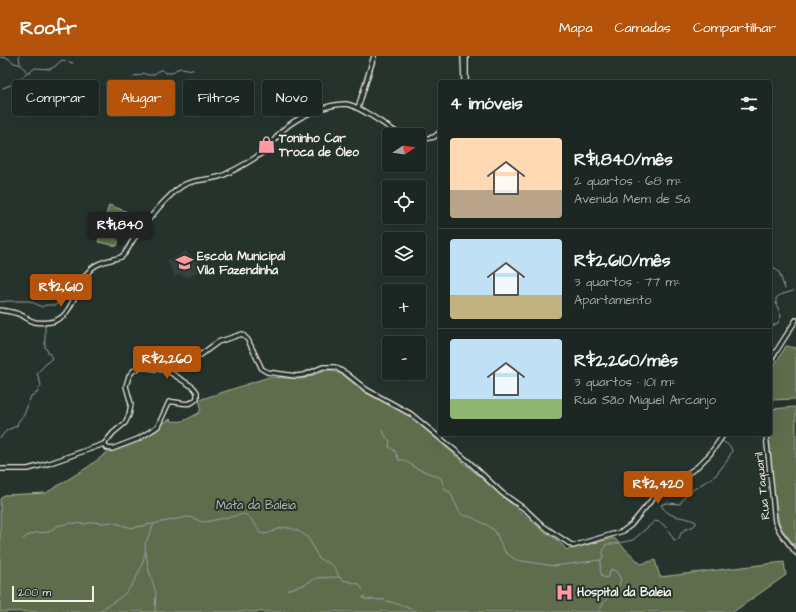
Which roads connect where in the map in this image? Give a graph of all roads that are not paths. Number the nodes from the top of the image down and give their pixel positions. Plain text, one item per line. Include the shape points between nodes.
1 (374, 56) edge
2 (465, 56) edge
3 (465, 80) edge
4 (358, 108) junction
5 (390, 128) edge
6 (438, 134) edge
7 (426, 139) edge
8 (0, 310) edge
9 (796, 320) edge
10 (772, 358) edge
11 (140, 367) junction
12 (438, 436) edge
13 (438, 436) edge
14 (723, 436) edge
15 (766, 436) edge
16 (104, 444) junction
17 (0, 469) edge
18 (796, 553) edge

1 - 4 street
2 - 3 street
4 - 5 street
4 - 8 street via 342,104 306,115 286,127 265,150 226,175 182,186 156,211 124,255 94,266 86,275 67,314 62,317 34,322 19,314
6 - 7 street
9 - 10 street
11 - 12 street via 163,358 195,359 218,342 242,334 248,340 262,369 268,373 296,376 323,367 335,368 367,390 412,414
11 - 16 street via 133,371 127,381 130,415
11 - 16 street via 171,373 193,387 197,392 197,398 193,402 183,404 169,402 158,426 138,439 112,449
13 - 14 street via 502,493 573,546 623,531 637,519 654,497 697,468
15 - 18 street, Rua Taquaril via 775,522
16 - 17 street via 28,469

